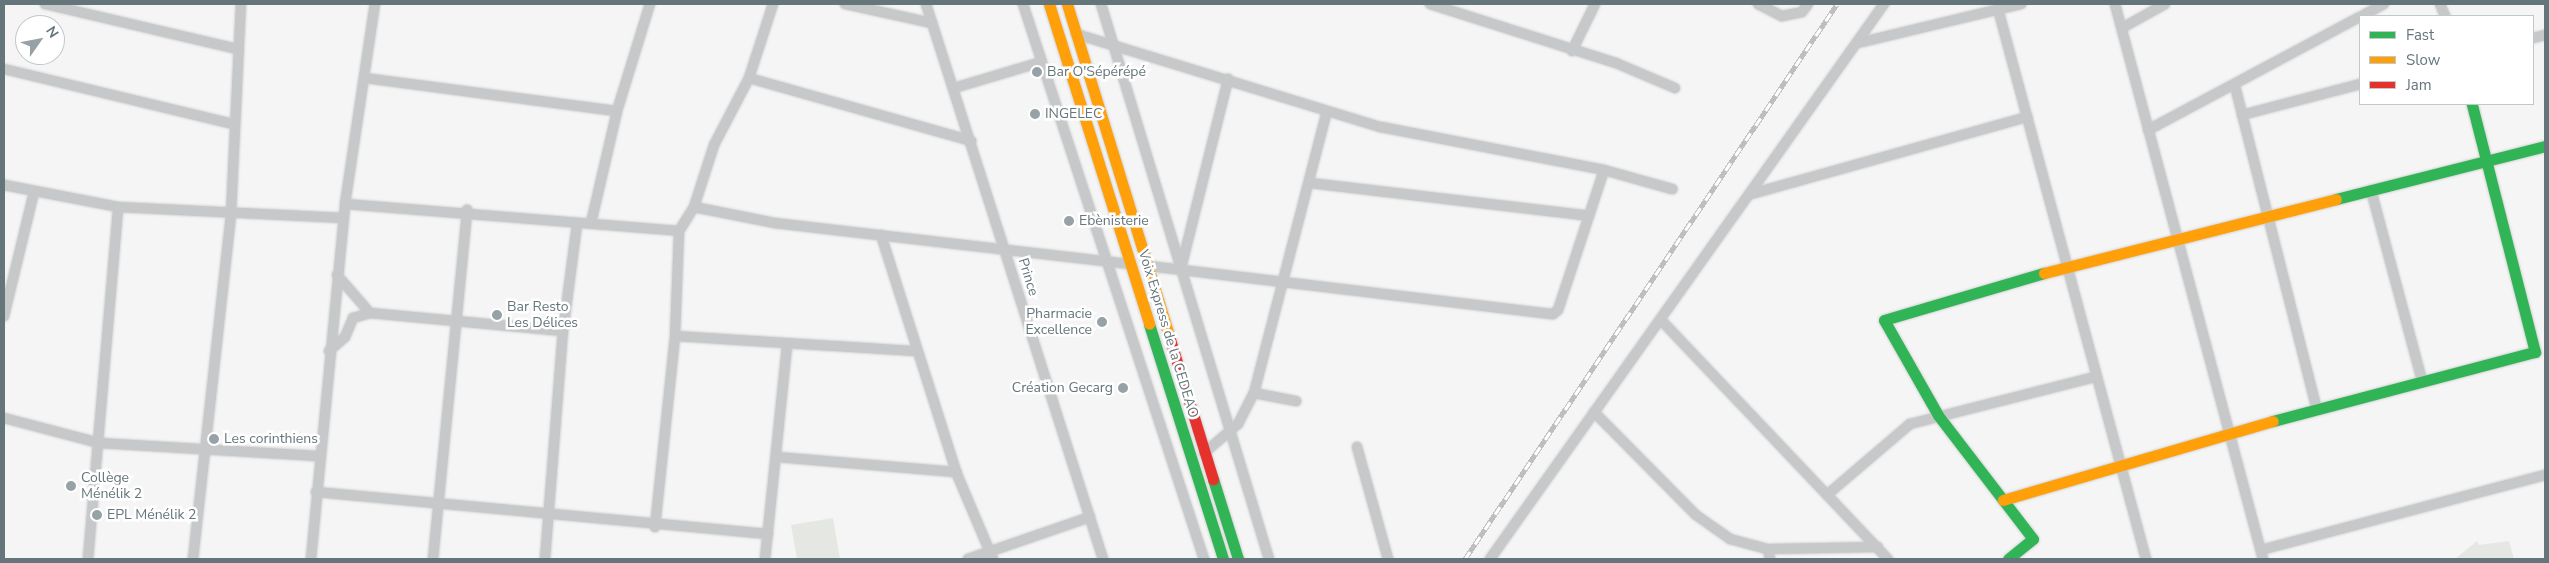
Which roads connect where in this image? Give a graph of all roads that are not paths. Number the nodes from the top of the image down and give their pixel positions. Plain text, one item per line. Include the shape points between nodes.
1 (45, 4) edge
2 (241, 4) edge
3 (375, 4) edge
4 (647, 4) edge
5 (773, 4) edge
6 (845, 4) edge
7 (926, 4) edge
8 (1023, 4) edge
9 (1049, 4) edge
10 (1067, 4) edge
11 (1101, 4) edge
12 (1430, 4) edge
13 (1595, 4) edge
14 (1758, 4) edge
15 (1808, 4) edge
16 (1884, 4) edge
17 (2021, 4) edge
18 (2115, 4) edge
19 (2165, 4) edge
20 (2384, 4) edge
21 (1998, 9) junction
22 (2365, 15) edge
23 (2359, 18) edge
24 (932, 23) junction
25 (2122, 28) junction
26 (1076, 34) junction
27 (1858, 43) junction
28 (1113, 45) junction
29 (237, 49) junction
30 (1572, 52) junction
31 (1041, 62) junction
32 (4, 69) edge
33 (365, 78) junction
34 (749, 78) junction
35 (1228, 79) junction
36 (2359, 84) edge
37 (2235, 86) junction
38 (954, 88) junction
39 (1675, 88) dead end
40 (2472, 105) edge
41 (617, 111) junction
42 (1326, 111) junction
43 (2242, 115) junction
44 (2026, 117) junction
45 (233, 124) junction
46 (2148, 130) junction
47 (972, 141) junction
48 (2545, 146) edge
49 (2489, 160) junction
50 (1604, 170) junction
51 (1310, 183) junction
52 (4, 185) edge
53 (1672, 188) dead end
54 (2371, 190) junction
55 (34, 192) junction
56 (1751, 194) junction
57 (345, 204) junction
58 (118, 207) junction
59 (694, 207) junction
60 (467, 210) junction
61 (231, 214) junction
62 (1589, 216) junction
63 (2268, 217) junction
64 (344, 218) junction
65 (592, 223) junction
66 (577, 224) junction
67 (679, 231) junction
68 (881, 235) junction
69 (2176, 240) junction
70 (1006, 249) junction
71 (1107, 261) junction
72 (1130, 264) junction
73 (1149, 266) junction
74 (2066, 268) junction
75 (1181, 269) junction
76 (337, 276) junction
77 (1284, 282) junction
78 (370, 313) junction
79 (4, 316) edge
80 (1661, 320) junction
81 (458, 323) junction
82 (563, 331) junction
83 (675, 336) junction
84 (787, 346) junction
85 (329, 351) junction
86 (916, 351) junction
87 (2095, 377) junction
88 (2422, 381) junction
89 (1254, 393) junction
90 (1296, 401) dead end
91 (2317, 409) junction
92 (1594, 412) junction
93 (1938, 415) junction
94 (4, 418) edge
95 (1230, 432) junction
96 (2227, 435) junction
97 (99, 443) junction
98 (1357, 447) dead end
99 (205, 449) junction
100 (1204, 453) junction
101 (318, 456) junction
102 (776, 457) junction
103 (2121, 463) junction
104 (956, 472) junction
105 (2545, 475) edge
106 (316, 492) junction
107 (1828, 494) junction
108 (2003, 500) junction
109 (439, 506) junction
110 (547, 515) junction
111 (1090, 517) junction
112 (655, 527) junction
113 (768, 534) junction
114 (1878, 547) junction
115 (1769, 554) edge
116 (2262, 555) edge
117 (991, 556) edge
118 (1222, 557) edge
119 (88, 559) edge
120 (193, 559) edge
121 (311, 559) edge
122 (433, 559) edge
123 (545, 559) edge
124 (765, 559) edge
125 (968, 559) edge
126 (1103, 559) edge
127 (1203, 559) edge
128 (1238, 559) edge
129 (1269, 559) edge
130 (1388, 559) edge
131 (1490, 559) edge
132 (1888, 559) edge
133 (2008, 559) edge
134 (2146, 559) edge

1 - 29 street
2 - 29 street
3 - 33 street
4 - 41 street
5 - 34 street
6 - 24 street
7 - 24 street, Prince
8 - 31 street
9 - 72 street, Voix Express de la CEDEAO
10 - 26 street
11 - 28 street
12 - 30 street
13 - 30 street
14 - 15 street via 1782,16 1802,12
16 - 27 street
17 - 21 street
18 - 25 street
19 - 25 street
20 - 22 street
21 - 27 street
21 - 44 street
23 - 37 street
24 - 38 street, Prince
25 - 46 street
26 - 28 street
26 - 73 street
27 - 56 street
28 - 35 street
28 - 75 street
29 - 45 street
30 - 39 street via 1616,63
31 - 38 street
31 - 71 street
32 - 45 street
33 - 41 street
33 - 57 street
34 - 47 street
34 - 59 street via 714,145
35 - 42 street
35 - 75 street
36 - 43 street
37 - 43 street
37 - 46 street
38 - 47 street, Prince
40 - 49 street
41 - 65 street
42 - 50 street via 1419,136
42 - 51 street
43 - 63 street
44 - 56 street
44 - 74 street
45 - 61 street
46 - 69 street
47 - 70 street, Prince
48 - 49 street
49 - 54 street
49 - 88 street via 2535,352
50 - 53 street
50 - 62 street
51 - 62 street
51 - 77 street
52 - 55 street
54 - 63 street
54 - 88 street
55 - 58 street
55 - 79 street
56 - 80 street
57 - 60 street
57 - 64 street
58 - 61 street
58 - 97 street
59 - 67 street
59 - 68 street via 775,223
60 - 66 street
60 - 81 street
61 - 64 street
61 - 99 street
62 - 77 street via 1558,310 1553,314
63 - 69 street
63 - 91 street
64 - 76 street
65 - 66 street
65 - 67 street
66 - 82 street
67 - 83 street
68 - 70 street
68 - 86 street
69 - 74 street
69 - 96 street
70 - 71 street
70 - 111 street, Prince
71 - 72 street
71 - 127 street
72 - 118 street, Voix Express de la CEDEAO
73 - 75 street
73 - 100 street
74 - 87 street
74 - 93 street via 1884,320
75 - 77 street
75 - 95 street
76 - 78 street
76 - 85 street
77 - 89 street
78 - 81 street
78 - 85 street via 353,318 345,337
80 - 92 street
80 - 107 street
81 - 82 street
81 - 109 street
82 - 110 street
83 - 84 street
83 - 112 street
84 - 86 street
84 - 102 street
85 - 101 street
86 - 104 street
87 - 93 street via 2016,400
87 - 103 street
88 - 91 street
89 - 90 street
89 - 95 street via 1247,411
91 - 96 street
92 - 115 street via 1712,528 1730,539
92 - 131 street
93 - 107 street via 1910,424 1889,439
93 - 108 street
94 - 97 street
95 - 100 street
95 - 129 street
96 - 103 street
96 - 116 street
97 - 99 street
97 - 119 street
98 - 130 street
99 - 101 street
99 - 120 street
100 - 128 street
101 - 106 street
102 - 104 street
102 - 113 street
103 - 108 street
103 - 134 street
104 - 117 street
105 - 116 street via 2346,524
106 - 109 street
106 - 121 street
107 - 114 street
108 - 133 street via 2033,539
109 - 110 street
109 - 122 street
110 - 112 street
110 - 123 street
111 - 117 street
111 - 126 street, Prince
112 - 113 street
113 - 124 street
114 - 115 street
114 - 132 street
117 - 125 street
118 - 127 street

